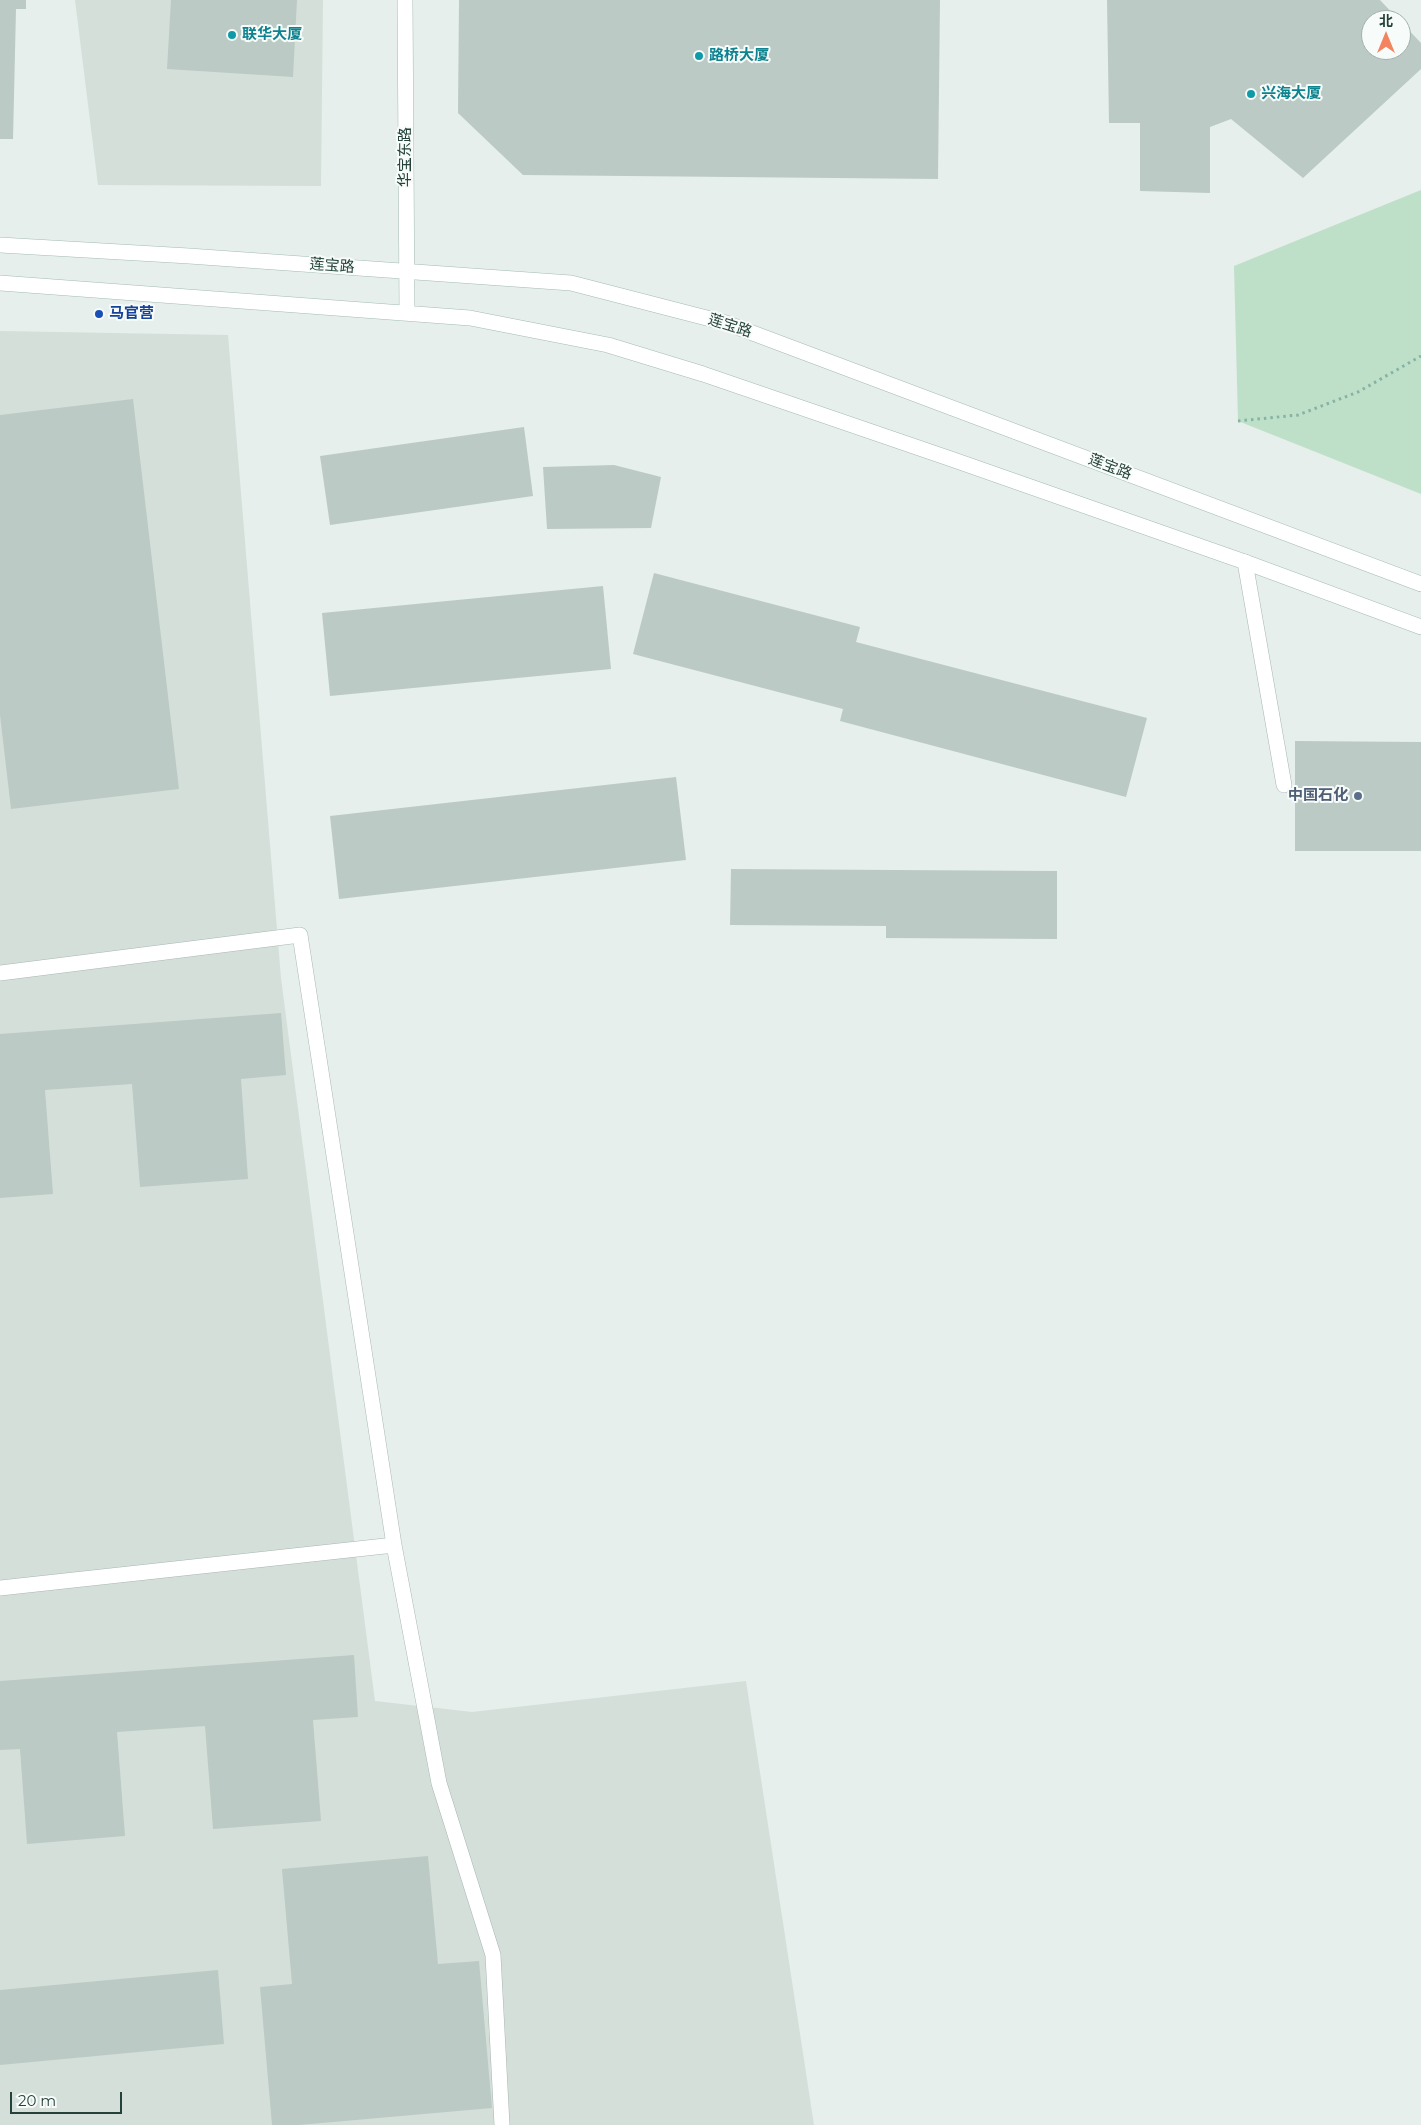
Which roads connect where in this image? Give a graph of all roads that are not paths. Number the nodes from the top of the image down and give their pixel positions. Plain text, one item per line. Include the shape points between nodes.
1 (405, 0) edge
2 (0, 245) edge
3 (407, 271) junction
4 (0, 283) edge
5 (407, 313) junction
6 (1245, 562) junction
7 (1421, 584) edge
8 (1421, 627) edge
9 (1284, 785) dead end
10 (0, 974) edge
11 (394, 1545) junction
12 (0, 1588) edge
13 (502, 2125) edge

1 - 3 main road, 华宝东路
2 - 3 main road, 莲宝路
3 - 5 main road, 华宝东路
3 - 7 main road, 莲宝路 via 572,283 726,323
4 - 5 main road
5 - 6 main road via 470,318 608,345 704,374
6 - 8 main road
6 - 9 main road
10 - 11 main road via 300,935
11 - 12 main road
11 - 13 main road via 440,1783 493,1955

